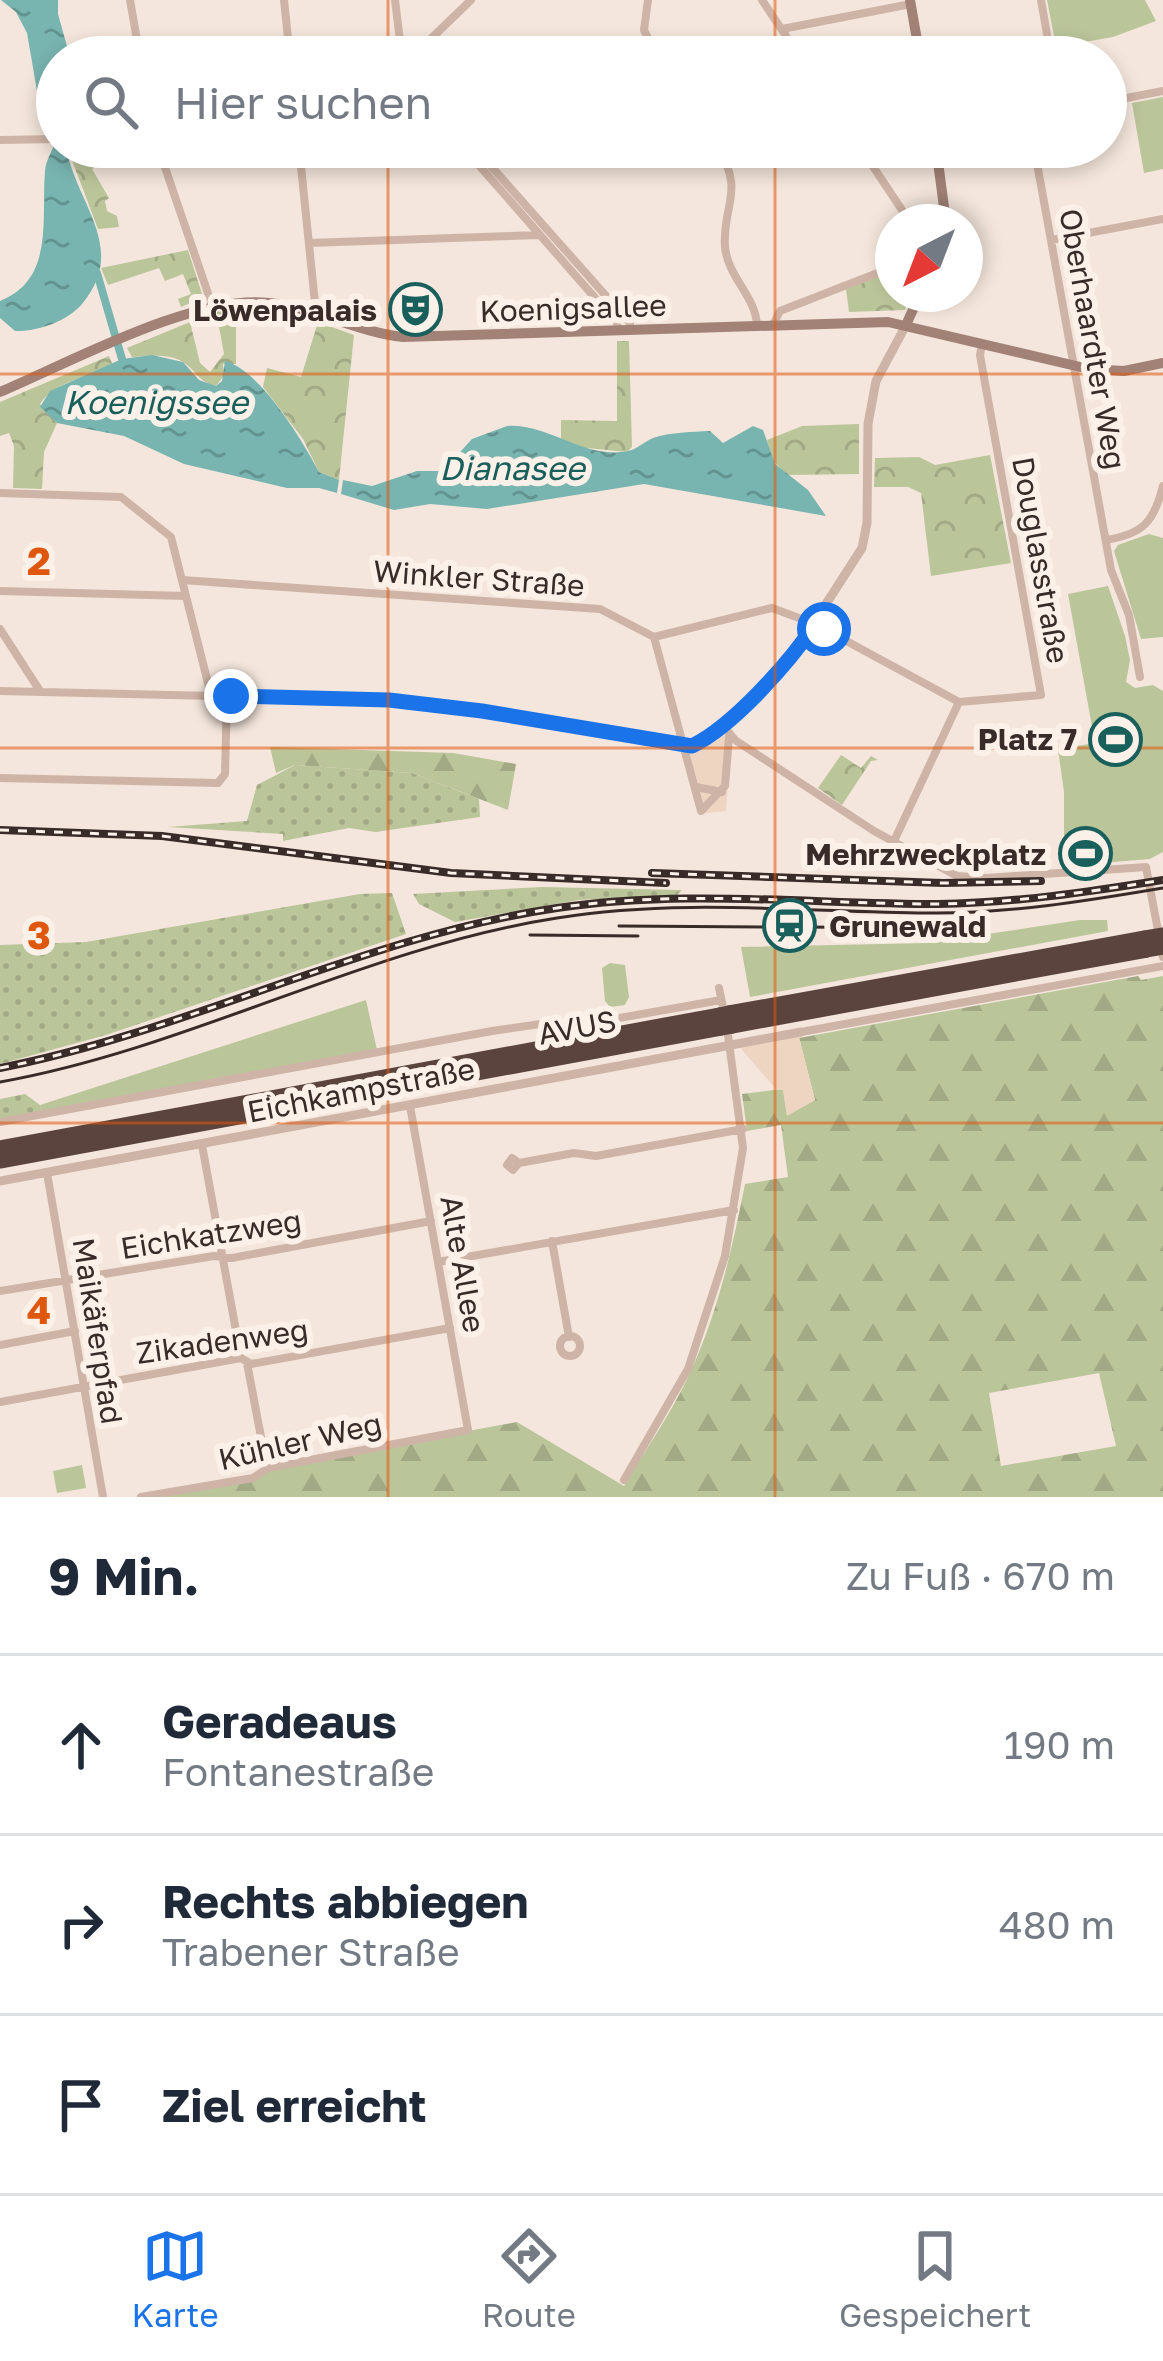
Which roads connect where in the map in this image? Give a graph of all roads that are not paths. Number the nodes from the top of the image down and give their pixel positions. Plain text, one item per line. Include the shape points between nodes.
1 (130, 0) edge
2 (284, 0) edge
3 (395, 0) edge
4 (471, 0) edge
5 (648, 0) edge
6 (762, 0) edge
7 (1040, 0) edge
8 (910, 2) edge
9 (782, 29) junction
10 (136, 36) edge
11 (288, 36) edge
12 (399, 36) edge
13 (434, 36) edge
14 (647, 36) edge
15 (786, 36) edge
16 (916, 36) edge
17 (1047, 36) edge
18 (1163, 91) edge
19 (1127, 98) edge
20 (36, 139) edge
21 (0, 140) edge
22 (165, 168) edge
23 (301, 168) edge
24 (483, 168) edge
25 (491, 168) edge
26 (730, 168) edge
27 (874, 168) edge
28 (939, 168) edge
29 (1038, 168) edge
30 (898, 204) edge
31 (944, 204) edge
32 (1163, 219) edge
33 (543, 232) junction
34 (1051, 239) junction
35 (309, 243) junction
36 (875, 273) edge
37 (212, 305) junction
38 (312, 311) junction
39 (912, 312) edge
40 (773, 325) junction
41 (906, 325) junction
42 (757, 326) junction
43 (624, 330) junction
44 (982, 343) junction
45 (1163, 363) edge
46 (1073, 366) junction
47 (0, 392) edge
48 (1163, 486) edge
49 (0, 493) edge
50 (1106, 540) junction
51 (182, 580) junction
52 (0, 591) edge
53 (186, 596) junction
54 (815, 624) junction
55 (0, 629) edge
56 (654, 637) junction
57 (1140, 676) dead end
58 (40, 691) junction
59 (0, 692) edge
60 (211, 695) junction
61 (227, 695) junction
62 (959, 702) junction
63 (722, 724) junction
64 (729, 735) junction
65 (684, 746) junction
66 (0, 778) edge
67 (696, 788) junction
68 (722, 792) junction
69 (894, 841) junction
70 (1163, 934) edge
71 (1156, 952) edge
72 (719, 988) dead end
73 (725, 1021) junction
74 (801, 1032) joint
75 (410, 1106) junction
76 (0, 1122) edge
77 (743, 1130) junction
78 (202, 1145) junction
79 (0, 1146) edge
80 (0, 1161) edge
81 (519, 1163) dead end
82 (47, 1172) junction
83 (0, 1181) edge
84 (734, 1210) junction
85 (431, 1221) junction
86 (552, 1241) junction
87 (223, 1257) junction
88 (438, 1262) junction
89 (67, 1283) junction
90 (0, 1291) edge
91 (450, 1328) junction
92 (75, 1331) junction
93 (568, 1337) dead end
94 (0, 1345) edge
95 (244, 1360) junction
96 (82, 1387) junction
97 (0, 1402) edge
98 (468, 1430) joint
99 (261, 1438) dead end
100 (624, 1480) dead end
101 (103, 1497) edge
102 (141, 1497) edge

1 - 10 street
2 - 11 street
3 - 12 street
4 - 13 street
5 - 14 street
6 - 9 street
7 - 17 street
8 - 9 street
8 - 16 main road
9 - 15 street
18 - 19 street
20 - 21 street
22 - 37 street
23 - 35 street
24 - 33 street
25 - 33 street
26 - 42 street via 727,257
27 - 30 street
28 - 31 main road
29 - 34 street, Oberhaardter Weg
32 - 34 street
33 - 35 street
33 - 43 street via 630,323
34 - 46 street, Oberhaardter Weg
35 - 38 street
36 - 40 street via 780,311
37 - 38 main road, Koenigsallee
37 - 47 main road, Koenigsallee
38 - 43 main road, Koenigsallee via 403,337
39 - 41 main road
40 - 41 main road, Koenigsallee
40 - 42 main road, Koenigsallee
41 - 44 main road, Koenigsallee
41 - 54 street via 876,381 862,548
42 - 43 main road, Koenigsallee
44 - 46 main road, Koenigsallee
44 - 62 street, Douglasstraße via 1041,695
45 - 46 main road, Koenigsallee
46 - 50 street, Oberhaardter Weg
48 - 50 street via 1145,528
49 - 51 street via 121,497 171,537
50 - 57 street, Oberhaardter Weg
51 - 53 street
51 - 56 street, Winkler Straße via 600,609
52 - 53 street
53 - 60 street
54 - 56 street via 772,608
54 - 62 street
54 - 63 street via 788,663
55 - 58 street
56 - 65 street
58 - 59 street
58 - 60 street
60 - 61 street
61 - 65 street via 436,705
61 - 66 street via 225,774 218,783
62 - 69 street
63 - 64 street
63 - 65 street
64 - 68 street
64 - 69 street
65 - 67 street
67 - 68 street
67 - 68 street via 701,811
69 - 71 street via 966,878 1146,867
70 - 71 highway, AVUS, bridge
71 - 73 highway, AVUS
71 - 74 street, Eichkampstraße
72 - 73 street
73 - 74 street, Eichkampstraße
73 - 75 street, Eichkampstraße via 678,1052
73 - 76 street, Eichkampstraße via 547,1023
73 - 77 street
73 - 79 highway, AVUS
73 - 80 highway, AVUS
75 - 78 street, Eichkampstraße
75 - 85 street, Alte Allee
77 - 81 street
77 - 84 street
78 - 82 street, Eichkampstraße
78 - 87 street
82 - 83 street, Eichkampstraße
82 - 89 street, Maikäferpfad
84 - 86 street
84 - 100 street via 700,1338
85 - 87 street, Eichkatzweg
85 - 88 street, Alte Allee
86 - 88 street
86 - 93 street
87 - 89 street, Eichkatzweg
87 - 95 street
88 - 91 street, Alte Allee
89 - 90 street, Eichkatzweg
89 - 92 street, Maikäferpfad
91 - 95 street, Zikadenweg
91 - 98 street, Alte Allee
92 - 94 street
92 - 96 street, Maikäferpfad
95 - 96 street, Zikadenweg
95 - 99 street
96 - 97 street, Zikadenweg
96 - 101 street, Maikäferpfad
98 - 102 street, Kühler Weg

